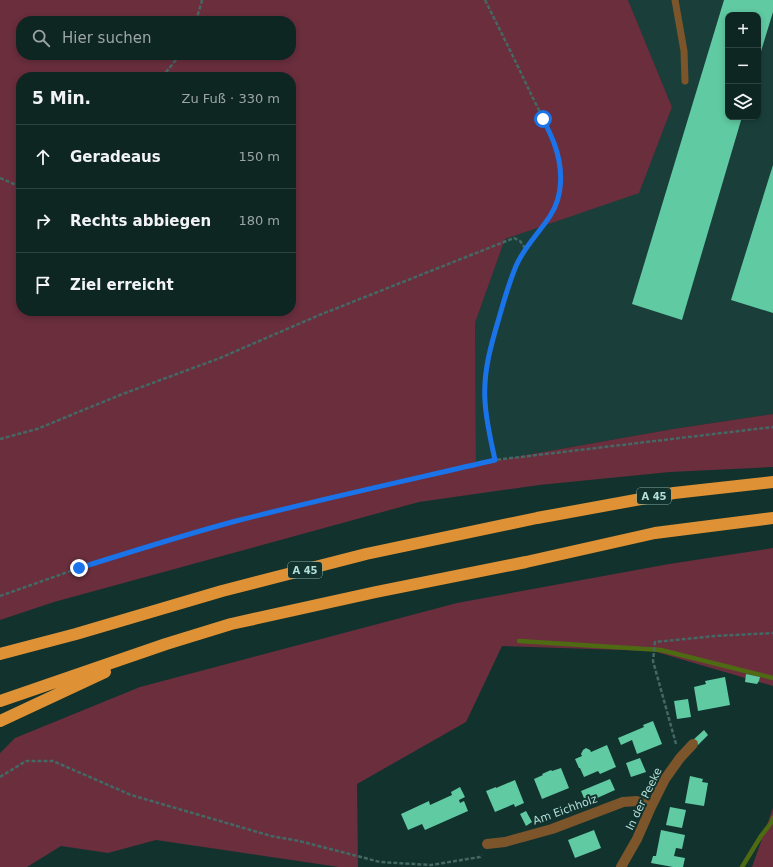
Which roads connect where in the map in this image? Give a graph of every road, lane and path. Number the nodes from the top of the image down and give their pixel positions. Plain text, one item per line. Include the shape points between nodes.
1 (202, 0) edge
2 (485, 0) edge
3 (675, 0) edge
4 (198, 16) edge
5 (176, 60) edge
6 (166, 72) edge
7 (685, 81) dead end
8 (0, 178) edge
9 (16, 185) edge
10 (525, 248) junction
11 (773, 427) edge
12 (0, 439) edge
13 (495, 460) junction
14 (773, 482) edge
15 (773, 518) edge
16 (0, 596) edge
17 (773, 633) edge
18 (76, 634) junction
19 (166, 644) junction
20 (0, 654) edge
21 (0, 662) edge
22 (0, 701) edge
23 (0, 721) edge
24 (693, 744) dead end
25 (680, 758) junction
26 (0, 777) edge
27 (651, 807) junction
28 (491, 844) joint
29 (621, 867) edge

1 - 4 path
2 - 10 path via 555,144 560,166 558,200 550,216
3 - 7 lane via 684,51
5 - 6 path
8 - 9 path
10 - 12 path via 514,238 317,316 220,358 36,429
10 - 13 path via 504,300 485,374 485,401
11 - 13 path
13 - 16 path via 321,499 234,522 79,568
14 - 18 highway, A 45 via 674,493 537,518 374,553 222,591
15 - 19 highway via 655,534 231,624
17 - 25 path via 655,642 653,662
18 - 20 highway
18 - 21 highway, A 45
19 - 22 highway
19 - 23 highway
24 - 25 street, In der Peeke
25 - 27 street, In der Peeke via 664,779
26 - 28 path via 26,761 53,761 131,795 271,836 380,862 431,865 480,857
27 - 28 street, Am Eichholz via 637,801 622,802 552,829
27 - 29 street, In der Peeke

